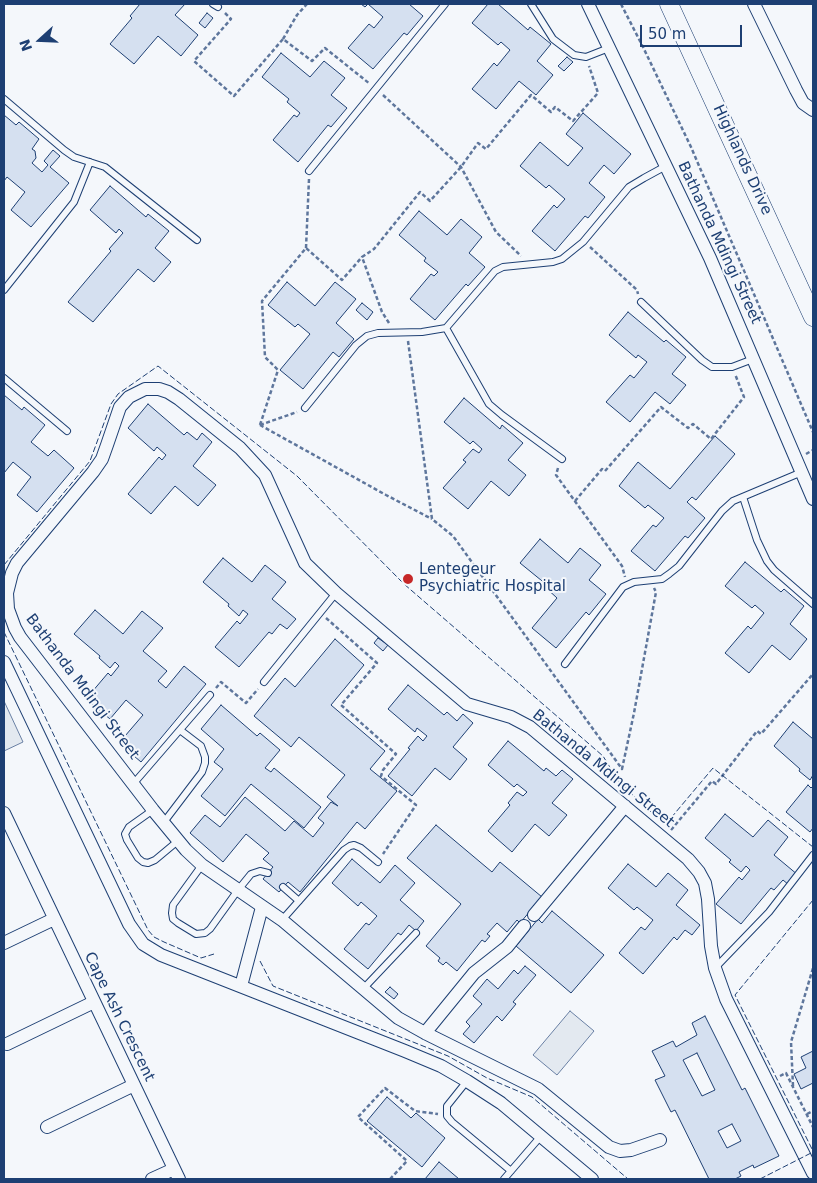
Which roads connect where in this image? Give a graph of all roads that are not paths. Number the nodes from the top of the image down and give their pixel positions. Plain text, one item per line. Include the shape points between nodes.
1 (445, 4) edge
2 (531, 4) edge
3 (588, 4) edge
4 (669, 4) edge
5 (754, 4) edge
6 (609, 48) junction
7 (4, 99) edge
8 (813, 110) edge
9 (90, 162) junction
10 (666, 166) junction
11 (310, 171) road end
12 (197, 240) dead end
13 (4, 290) edge
14 (641, 302) road end
15 (813, 317) edge
16 (446, 328) junction
17 (753, 359) junction
18 (4, 378) edge
19 (306, 408) road end
20 (67, 431) dead end
21 (562, 460) road end
22 (802, 472) junction
23 (742, 497) junction
24 (813, 500) edge
25 (336, 593) junction
26 (813, 604) edge
27 (4, 662) edge
28 (565, 664) dead end
29 (264, 682) road end
30 (210, 695) road end
31 (180, 730) junction
32 (134, 783) junction
33 (625, 806) junction
34 (154, 810) junction
35 (4, 813) edge
36 (164, 822) junction
37 (179, 840) junction
38 (813, 855) edge
39 (378, 862) road end
40 (202, 865) junction
41 (268, 873) dead end
42 (283, 887) dead end
43 (238, 890) junction
44 (299, 901) junction
45 (262, 907) junction
46 (534, 915) dead end
47 (54, 919) junction
48 (282, 920) junction
49 (524, 926) dead end
50 (416, 934) dead end
51 (4, 943) edge
52 (715, 968) junction
53 (241, 986) junction
54 (363, 989) junction
55 (94, 1002) junction
56 (424, 1033) junction
57 (7, 1044) dead end
58 (467, 1081) junction
59 (134, 1085) junction
60 (47, 1127) dead end
61 (541, 1136) junction
62 (660, 1140) dead end
63 (511, 1171) junction
64 (176, 1174) edge
65 (813, 1175) edge
66 (152, 1179) edge
67 (504, 1179) edge
68 (592, 1179) edge
69 (808, 1179) edge

1 - 11 lane
2 - 6 lane via 553,39 574,55 586,57
3 - 6 street, Bathanda Mdingi Street
4 - 15 main road, Highlands Drive
5 - 8 street via 796,90
6 - 10 street, Bathanda Mdingi Street
7 - 9 lane via 64,150
9 - 12 lane via 105,167
9 - 13 lane via 74,202
10 - 16 lane via 630,188 583,242 562,259 503,266 495,271
10 - 17 street, Bathanda Mdingi Street
14 - 17 lane via 712,367 732,366
16 - 19 lane via 367,336 356,345
16 - 21 lane via 489,404
17 - 22 street, Bathanda Mdingi Street
18 - 20 lane
22 - 23 lane
22 - 24 street, Bathanda Mdingi Street
23 - 26 lane via 767,561
23 - 28 lane via 722,511 679,566 662,579 627,584
25 - 29 lane
25 - 32 street, Bathanda Mdingi Street via 305,563 265,475 240,448 168,392 145,389 124,401 102,459 17,563 7,599 11,619 20,637
25 - 33 street, Bathanda Mdingi Street via 467,704 511,717 530,727
27 - 53 street via 136,936 161,955
30 - 31 lane
31 - 32 lane
31 - 36 lane via 201,746 205,763 202,772
32 - 34 street, Bathanda Mdingi Street
33 - 46 street
33 - 52 street, Bathanda Mdingi Street via 699,872 708,899
34 - 36 street, Bathanda Mdingi Street
34 - 37 lane via 126,831 127,840 138,858 148,863 155,860
35 - 47 street, Cape Ash Crescent
36 - 37 street, Bathanda Mdingi Street
37 - 40 street, Bathanda Mdingi Street
38 - 52 lane via 769,912
39 - 44 lane via 361,848 350,846
40 - 43 street, Bathanda Mdingi Street
40 - 43 lane via 173,905 173,919 178,923 196,934 205,933
41 - 43 lane via 251,874
42 - 44 lane
43 - 45 street, Bathanda Mdingi Street
44 - 48 lane
45 - 48 street, Bathanda Mdingi Street
45 - 53 street
47 - 51 street
47 - 55 street, Cape Ash Crescent
48 - 54 street, Bathanda Mdingi Street
49 - 56 street via 507,947 474,973
50 - 54 lane
52 - 65 street, Bathanda Mdingi Street via 739,1027
53 - 58 street via 441,1066
54 - 56 street, Bathanda Mdingi Street via 398,1018
55 - 57 street
55 - 59 street, Cape Ash Crescent
56 - 62 street, Bathanda Mdingi Street via 538,1089 609,1147 620,1151 632,1150
58 - 61 street via 501,1103
58 - 63 lane via 447,1106 447,1116
59 - 60 street
59 - 64 street, Cape Ash Crescent
61 - 63 lane
61 - 68 street
63 - 67 lane
64 - 66 street
65 - 69 street, Bathanda Mdingi Street

